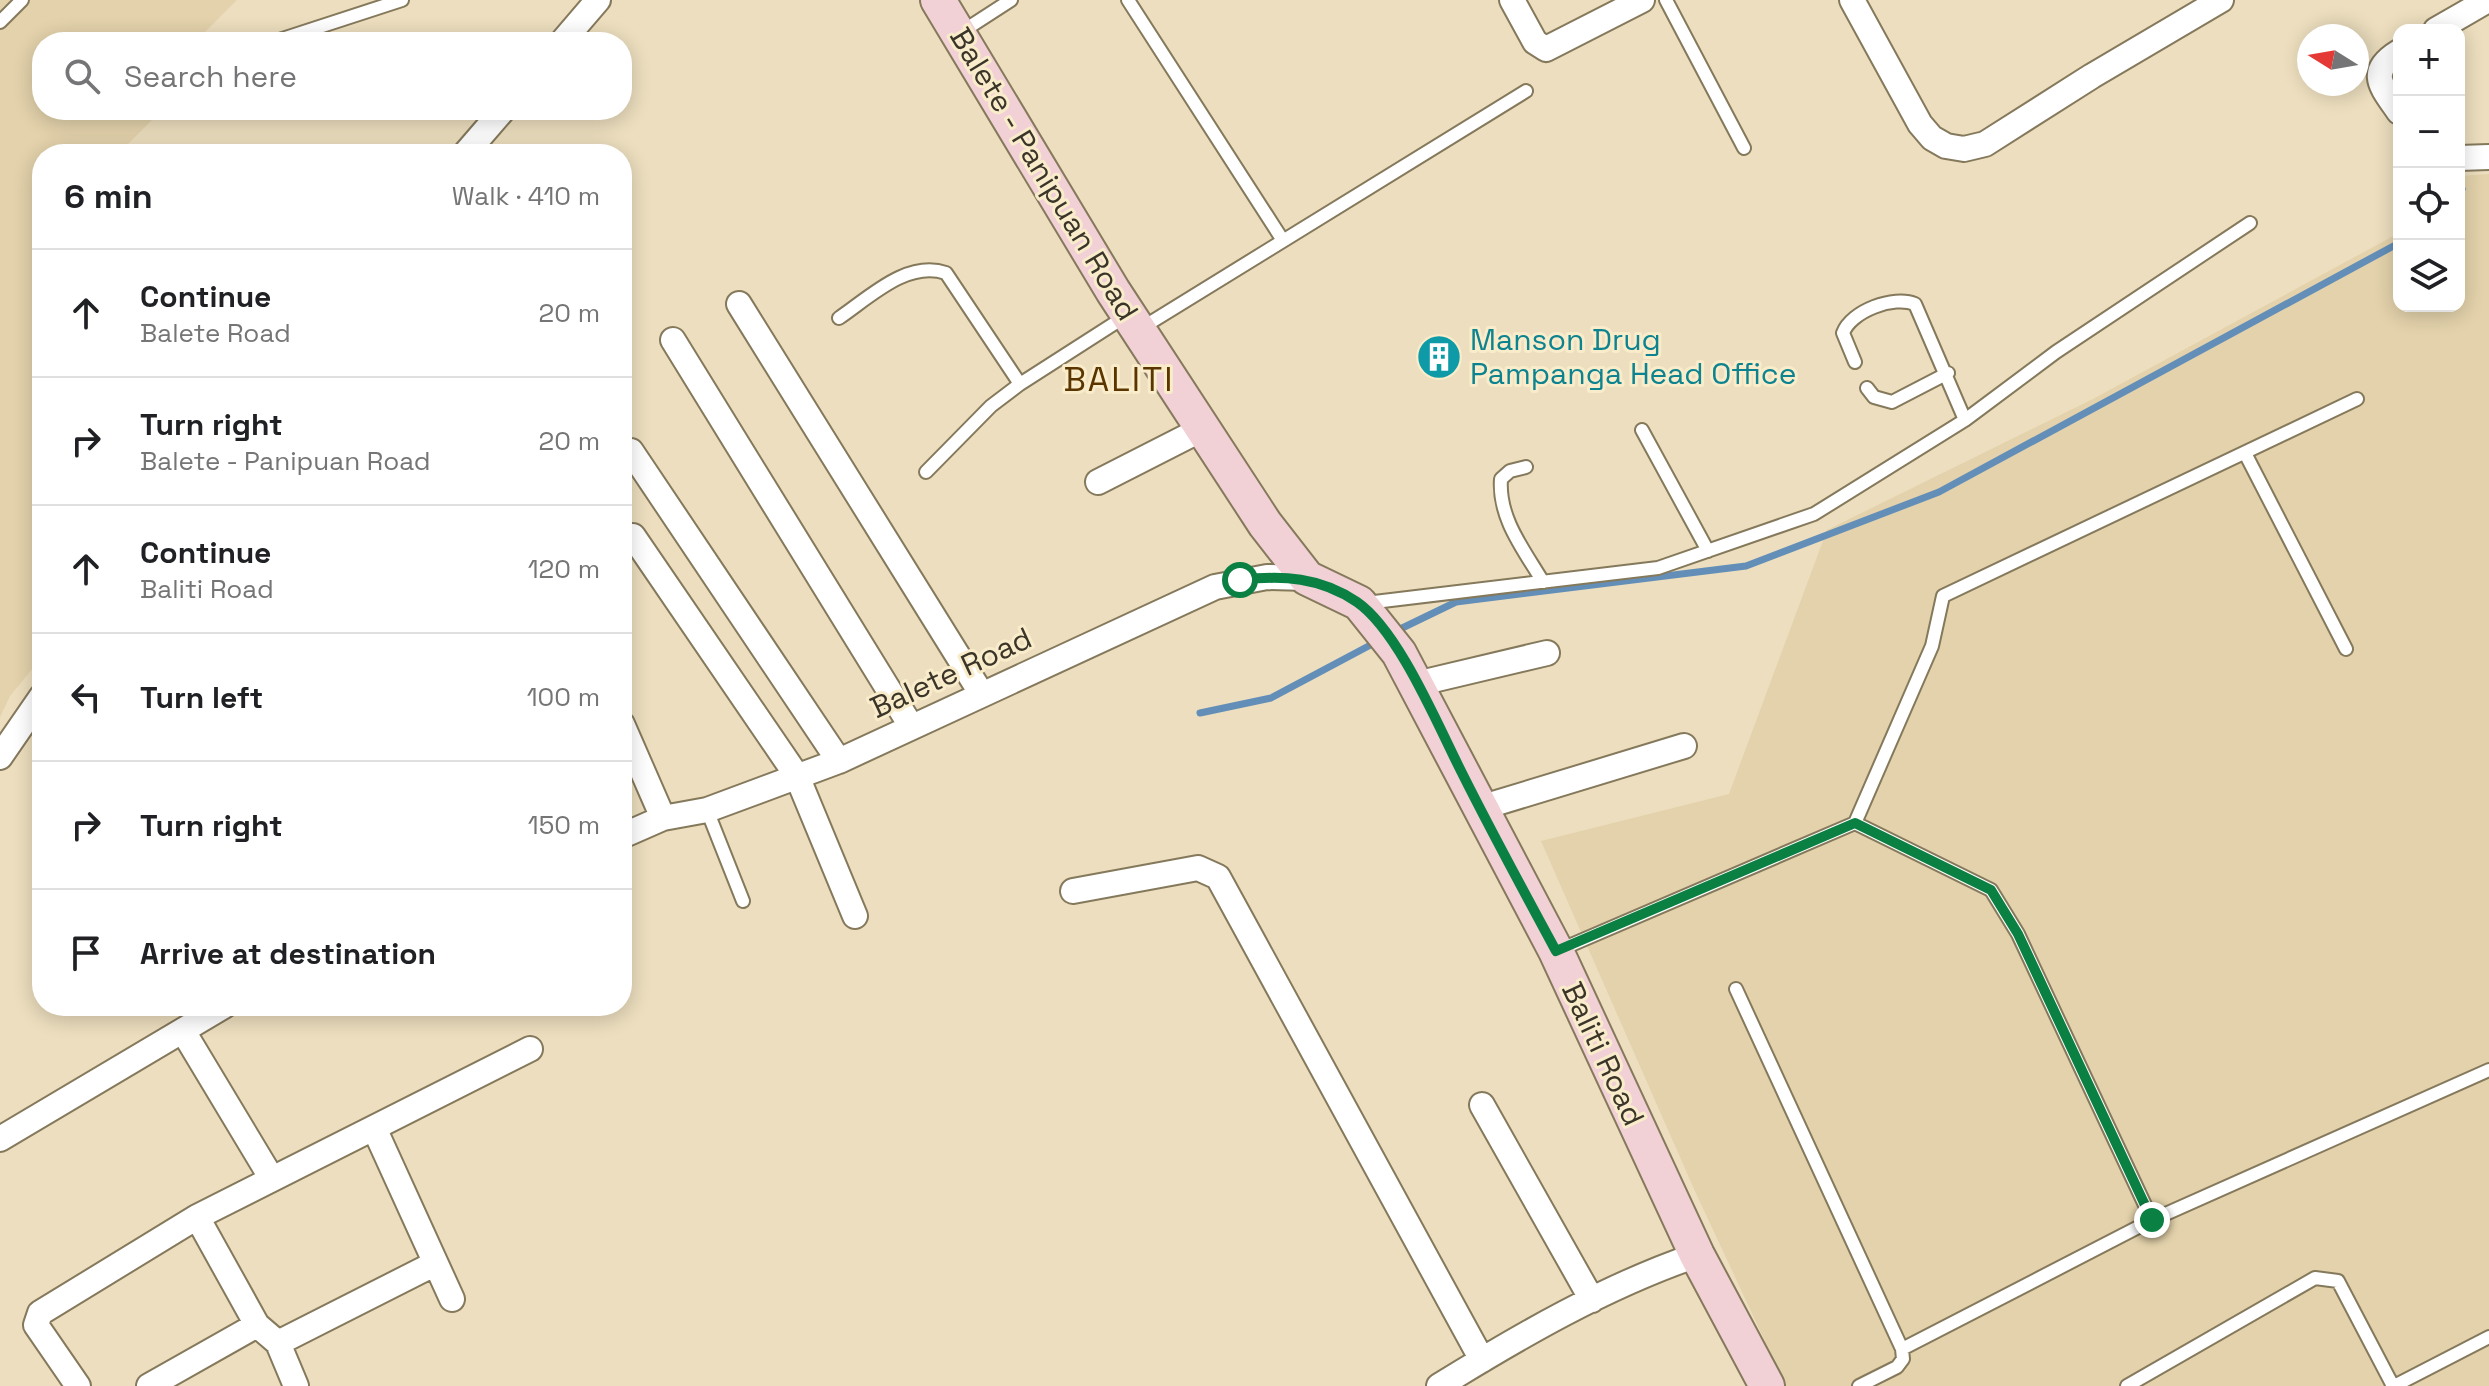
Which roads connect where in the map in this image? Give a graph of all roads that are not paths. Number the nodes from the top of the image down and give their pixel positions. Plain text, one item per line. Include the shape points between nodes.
1 (22, 0) edge
2 (402, 0) edge
3 (598, 0) edge
4 (938, 0) edge
5 (1011, 0) edge
6 (1128, 0) edge
7 (1512, 0) edge
8 (1642, 0) edge
9 (1666, 0) edge
10 (1852, 0) edge
11 (2221, 0) edge
12 (2488, 0) edge
13 (0, 22) edge
14 (2446, 24) edge
15 (304, 32) edge
16 (571, 32) edge
17 (959, 33) junction
18 (2393, 55) edge
19 (1526, 91) dead end
20 (2393, 103) edge
21 (494, 120) edge
22 (474, 144) edge
23 (1744, 148) dead end
24 (2489, 157) edge
25 (2465, 158) edge
26 (2250, 223) dead end
27 (1282, 239) junction
28 (739, 304) dead end
29 (839, 318) dead end
30 (1134, 322) junction
31 (673, 340) dead end
32 (1855, 362) dead end
33 (1948, 373) junction
34 (1020, 384) junction
35 (1867, 388) dead end
36 (2357, 399) dead end
37 (1965, 420) junction
38 (1202, 429) junction
39 (1642, 430) dead end
40 (632, 452) edge
41 (2246, 455) junction
42 (1526, 467) dead end
43 (926, 472) dead end
44 (1098, 482) dead end
45 (633, 536) dead end
46 (1708, 551) junction
47 (1307, 578) junction
48 (1543, 582) junction
49 (1366, 610) junction
50 (2346, 649) dead end
51 (1547, 653) dead end
52 (1416, 684) junction
53 (981, 693) junction
54 (32, 712) edge
55 (911, 726) junction
56 (1684, 746) dead end
57 (632, 747) edge
58 (0, 757) edge
59 (839, 761) junction
60 (797, 776) junction
61 (1480, 808) junction
62 (707, 810) junction
63 (663, 818) junction
64 (1855, 823) junction
65 (632, 832) edge
66 (1073, 891) dead end
67 (743, 901) dead end
68 (855, 916) dead end
69 (1556, 951) junction
70 (1736, 989) dead end
71 (206, 1016) edge
72 (183, 1031) junction
73 (530, 1049) dead end
74 (2489, 1070) edge
75 (1482, 1105) dead end
76 (375, 1130) junction
77 (0, 1139) edge
78 (272, 1179) junction
79 (197, 1217) junction
80 (2152, 1220) junction
81 (1697, 1255) junction
82 (434, 1264) junction
83 (452, 1299) dead end
84 (1592, 1300) junction
85 (257, 1325) junction
86 (2489, 1337) edge
87 (278, 1343) junction
88 (1902, 1349) junction
89 (1482, 1360) junction
90 (78, 1386) edge
91 (149, 1386) edge
92 (296, 1386) edge
93 (1439, 1386) edge
94 (1767, 1386) edge
95 (1859, 1386) edge
96 (2127, 1386) edge
97 (2394, 1386) edge

1 - 13 lane
2 - 15 lane
3 - 16 street
4 - 17 main road, Balete - Panipuan Road
5 - 17 lane
6 - 27 lane
7 - 8 street via 1542,49
9 - 23 lane
10 - 11 street via 1920,124 1932,138 1964,149 1985,144
12 - 14 street
17 - 30 main road, Balete - Panipuan Road
18 - 20 street via 2383,61 2379,72
19 - 27 lane
21 - 22 street
24 - 25 street
26 - 37 lane via 2056,352
27 - 30 lane
28 - 53 street
29 - 34 lane via 906,273 946,273
30 - 34 lane
30 - 38 main road, Balete - Panipuan Road
31 - 55 street
32 - 33 lane via 1843,333 1846,325 1893,300 1905,300 1915,304
33 - 35 lane via 1892,402 1874,397
33 - 37 lane
34 - 43 lane
36 - 41 lane
37 - 46 lane via 1814,514
38 - 44 street
38 - 47 main road, Balete - Panipuan Road
39 - 46 lane
40 - 59 street
41 - 50 lane
41 - 64 lane via 1943,596 1932,646
42 - 48 lane via 1501,479 1500,495 1504,516
45 - 60 street
46 - 48 lane via 1658,568
47 - 49 main road, Balete - Panipuan Road
47 - 53 street, Balete Road via 1267,577 1215,587
48 - 49 lane
49 - 52 main road, Baliti Road
51 - 52 street
52 - 61 main road, Baliti Road
53 - 55 street, Balete Road
54 - 58 street
55 - 59 street, Balete Road
56 - 61 street
57 - 63 street
59 - 60 street, Balete Road
60 - 62 street, Balete Road
60 - 68 street
61 - 69 main road, Baliti Road
62 - 63 street, Balete Road
62 - 67 lane
63 - 65 street, Balete Road
64 - 69 lane
64 - 80 lane via 1991,890 2018,934
66 - 89 street via 1198,868 1218,877
69 - 81 main road, Baliti Road
70 - 88 lane
71 - 72 street
72 - 77 street
72 - 78 street
73 - 76 street
74 - 80 lane
75 - 84 street
76 - 78 street
76 - 82 street
78 - 79 street
79 - 85 street
79 - 90 street via 40,1313 36,1325
80 - 88 lane
81 - 84 street
81 - 94 main road, Baliti Road
82 - 83 street
82 - 87 street
84 - 89 street
85 - 87 street
85 - 91 street
86 - 97 lane
87 - 92 street
88 - 95 lane via 1897,1367
89 - 93 street
96 - 97 lane via 2315,1278 2327,1277 2338,1281

